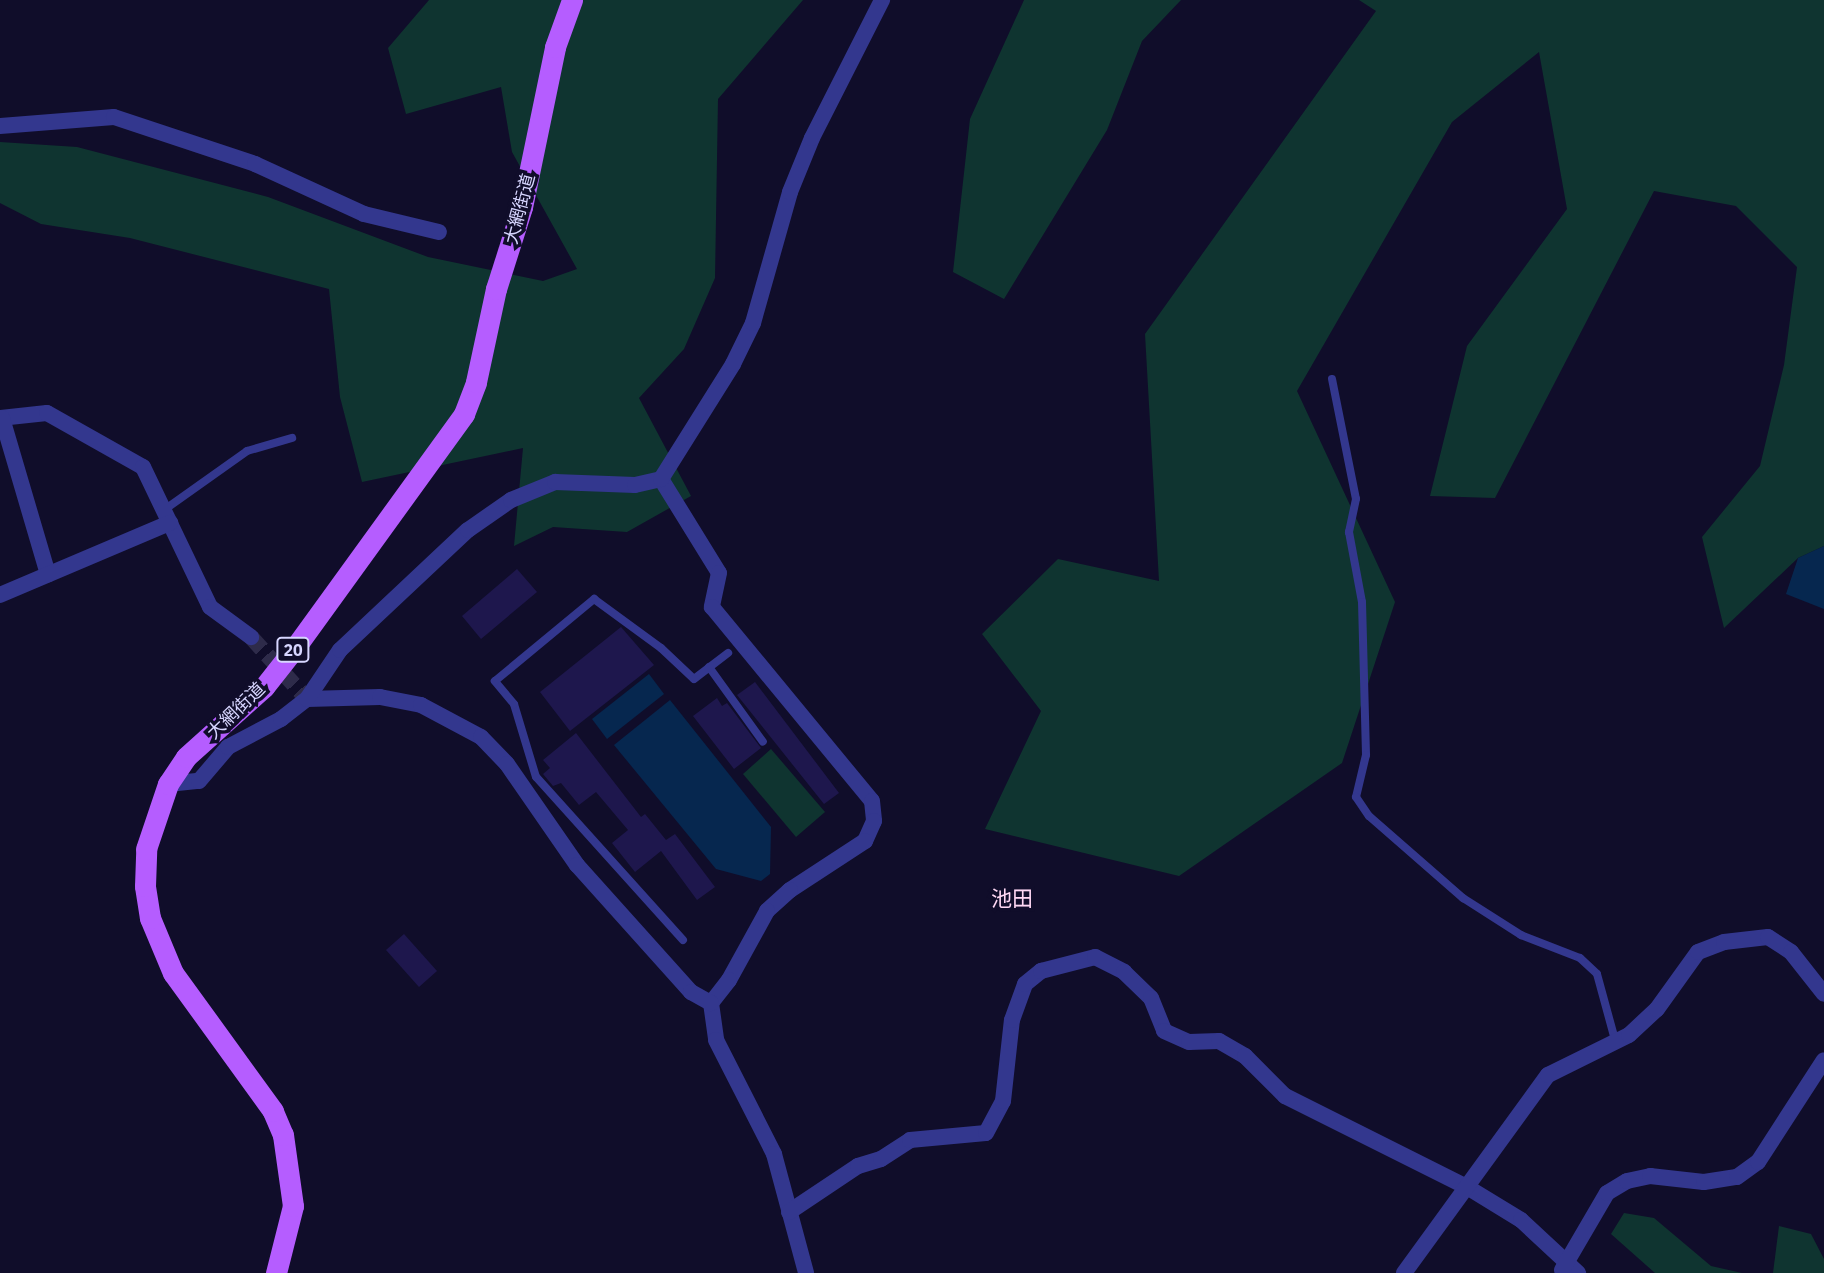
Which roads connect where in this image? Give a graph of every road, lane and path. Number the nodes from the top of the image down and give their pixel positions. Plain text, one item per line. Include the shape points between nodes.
1 (572, 0) edge
2 (882, 0) edge
3 (0, 126) edge
4 (439, 232) dead end
5 (1332, 379) dead end
6 (1, 418) edge
7 (292, 438) dead end
8 (662, 479) junction
9 (167, 517) junction
10 (48, 573) junction
11 (0, 596) edge
12 (251, 637) tunnel mouth
13 (728, 653) dead end
14 (709, 667) junction
15 (307, 699) junction
16 (763, 742) dead end
17 (168, 784) junction
18 (558, 801) junction
19 (543, 811) junction
20 (683, 940) dead end
21 (1824, 994) edge
22 (711, 1003) junction
23 (1615, 1040) junction
24 (1824, 1060) edge
25 (1467, 1187) junction
26 (789, 1212) junction
27 (1562, 1267) edge
28 (276, 1273) edge
29 (806, 1273) edge
30 (1404, 1273) edge
31 (1578, 1273) edge

1 - 17 main road, 大網街道 / 20 via 555,47 522,207 464,414 264,687 186,757
2 - 8 street via 790,192 753,323
3 - 4 street via 114,117 255,164 364,214
5 - 23 lane via 1356,499 1349,532 1362,602 1366,755 1356,797 1369,816 1463,898 1521,935 1580,958 1597,974
6 - 9 street via 47,414 143,467
6 - 10 street
7 - 9 lane via 247,451
8 - 15 street via 635,485 555,482 511,500 468,530 340,650
8 - 22 street via 719,573 712,607 872,802 874,821 865,841 790,890 767,911
9 - 10 street via 95,559
9 - 12 street via 210,607
10 - 11 street
13 - 14 lane
14 - 16 lane
14 - 18 lane via 694,679 661,648 594,600 495,681 514,705 536,777
15 - 17 street via 281,719 228,747 199,780
15 - 19 street via 380,697 421,705 452,718 490,746
17 - 28 main road, 大網街道 / 20 via 146,849 150,918 173,973 273,1111 283,1135 293,1206
18 - 19 lane
18 - 20 lane
19 - 22 street via 577,865 602,894 691,992
21 - 23 street via 1791,952 1768,937 1724,942 1698,951 1657,1009 1629,1035
22 - 26 street via 716,1040 774,1154
23 - 25 street via 1548,1075
24 - 27 street via 1758,1162 1737,1177 1704,1182 1650,1176 1627,1181 1607,1194
25 - 26 street via 1285,1096 1245,1056 1219,1041 1189,1042 1164,1031 1151,998 1124,972 1095,957 1041,971 1024,984 1012,1020 1003,1101 986,1133 910,1140 881,1159 858,1166
25 - 27 street via 1521,1220
25 - 30 street
26 - 29 street
27 - 31 street

